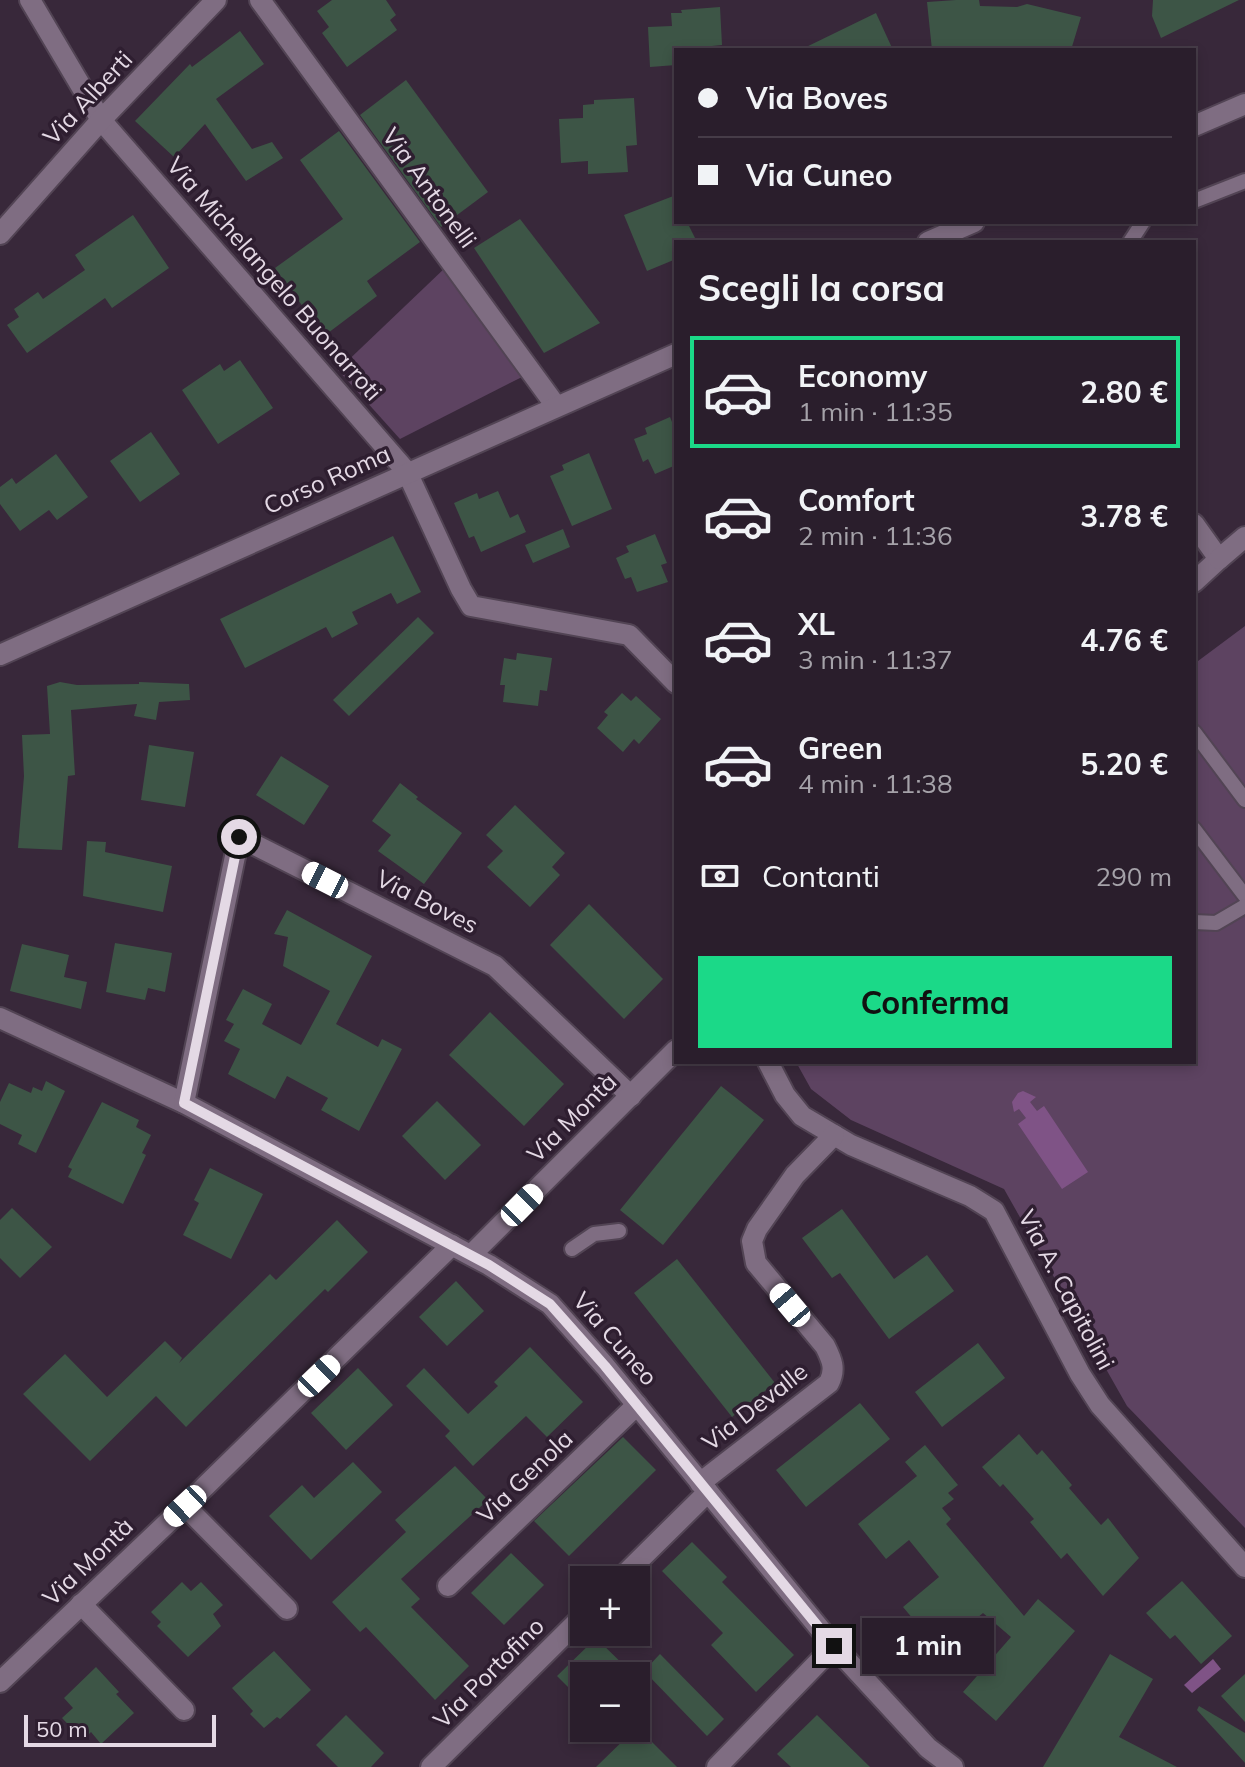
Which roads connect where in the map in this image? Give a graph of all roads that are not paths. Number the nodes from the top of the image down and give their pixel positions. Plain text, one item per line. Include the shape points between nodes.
1 (30, 0) edge
2 (216, 0) edge
3 (260, 0) edge
4 (1245, 104) edge
5 (101, 120) junction
6 (1196, 125) edge
7 (1245, 181) edge
8 (1196, 200) edge
9 (969, 224) edge
10 (0, 234) edge
11 (933, 240) edge
12 (674, 355) edge
13 (556, 406) junction
14 (407, 472) junction
15 (1196, 527) edge
16 (1245, 537) edge
17 (1219, 559) junction
18 (1196, 580) edge
19 (0, 655) edge
20 (674, 681) edge
21 (1196, 735) edge
22 (1245, 800) edge
23 (1196, 832) edge
24 (1245, 896) edge
25 (1245, 906) edge
26 (1196, 922) edge
27 (0, 1018) edge
28 (674, 1052) edge
29 (769, 1064) edge
30 (631, 1096) junction
31 (184, 1103) junction
32 (834, 1135) junction
33 (619, 1231) dead end
34 (452, 1245) junction
35 (572, 1249) dead end
36 (471, 1255) junction
37 (637, 1405) junction
38 (704, 1488) junction
39 (185, 1506) junction
40 (632, 1566) edge
41 (1245, 1567) edge
42 (448, 1586) dead end
43 (81, 1604) junction
44 (287, 1609) dead end
45 (570, 1629) edge
46 (834, 1646) junction
47 (0, 1682) edge
48 (184, 1710) dead end
49 (431, 1767) edge
50 (717, 1767) edge
51 (953, 1767) edge

1 - 5 street, Via Michelangelo Buonarroti
2 - 5 street, Via Alberti
3 - 13 street, Via Antonelli
4 - 6 street
5 - 10 street, Via Alberti
5 - 14 street, Via Michelangelo Buonarroti
7 - 8 lane
9 - 11 street
12 - 13 street, Corso Roma
13 - 14 street, Corso Roma
14 - 19 street, Corso Roma
14 - 20 street, Via Michelangelo Buonarroti via 471,606 629,635
15 - 17 street
16 - 17 street
17 - 18 street
21 - 22 lane
23 - 24 lane
25 - 26 lane via 1216,923
27 - 31 street, Via Cuneo
28 - 30 street, Via Montà
29 - 32 street, Via A. Capitolini via 802,1116
30 - 31 street, Via Boves via 495,966 239,837
30 - 36 street, Via Montà
31 - 34 street, Via Cuneo
32 - 38 street, Via Devalle via 795,1175 752,1241 756,1263 825,1346 834,1373 829,1383
32 - 41 street, Via A. Capitolini via 994,1211 1100,1405
33 - 35 lane via 594,1234
34 - 36 street, Via Cuneo
34 - 39 street, Via Montà
36 - 37 street, Via Cuneo via 550,1304
37 - 38 street, Via Cuneo
37 - 42 street, Via Genola
38 - 40 street
38 - 46 street, Via Cuneo
39 - 43 street, Via Montà
39 - 44 street
43 - 47 street, Via Montà
43 - 48 street
45 - 49 street, Via Portofino
46 - 50 street
46 - 51 street, Via Cuneo via 928,1748

